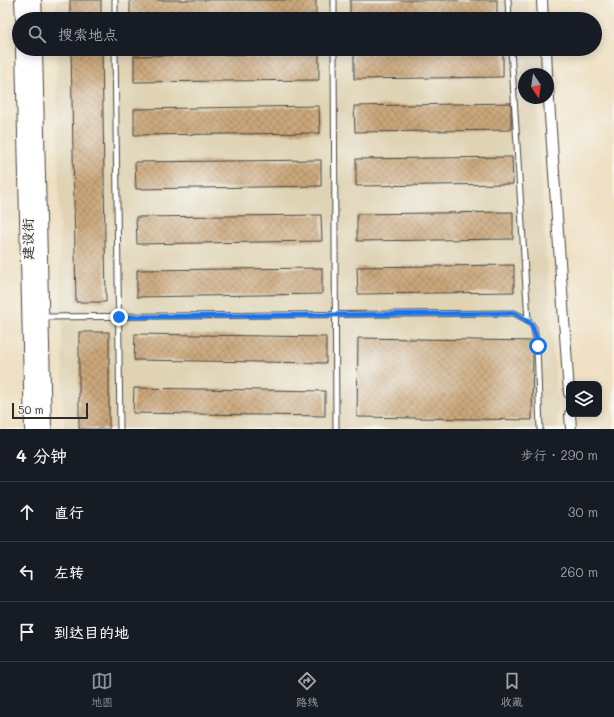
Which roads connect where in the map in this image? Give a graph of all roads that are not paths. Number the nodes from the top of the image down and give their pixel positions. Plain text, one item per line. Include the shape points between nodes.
1 (22, 0) edge
2 (34, 0) edge
3 (115, 0) edge
4 (334, 0) edge
5 (508, 0) edge
6 (542, 0) edge
7 (23, 12) edge
8 (35, 12) edge
9 (115, 12) edge
10 (334, 12) edge
11 (509, 12) edge
12 (543, 12) edge
13 (24, 56) edge
14 (35, 56) edge
15 (115, 56) edge
16 (334, 56) edge
17 (511, 56) edge
18 (546, 56) edge
19 (547, 68) edge
20 (549, 104) edge
21 (336, 315) junction
22 (41, 317) junction
23 (119, 317) junction
24 (528, 320) junction
25 (568, 381) edge
26 (570, 417) edge
27 (32, 429) edge
28 (44, 429) edge
29 (120, 429) edge
30 (336, 429) edge
31 (540, 429) edge
32 (572, 429) edge

1 - 7 street
2 - 8 street
3 - 9 lane
4 - 10 lane
5 - 11 lane
6 - 12 street
13 - 27 street, 建设街
14 - 22 street, 建设街
15 - 23 lane
16 - 21 lane
17 - 24 lane
18 - 19 street
20 - 25 street
21 - 23 lane
21 - 24 lane via 514,313
21 - 30 lane
22 - 23 lane
22 - 28 street, 建设街
23 - 29 lane
24 - 31 lane via 534,328 538,346
26 - 32 street

